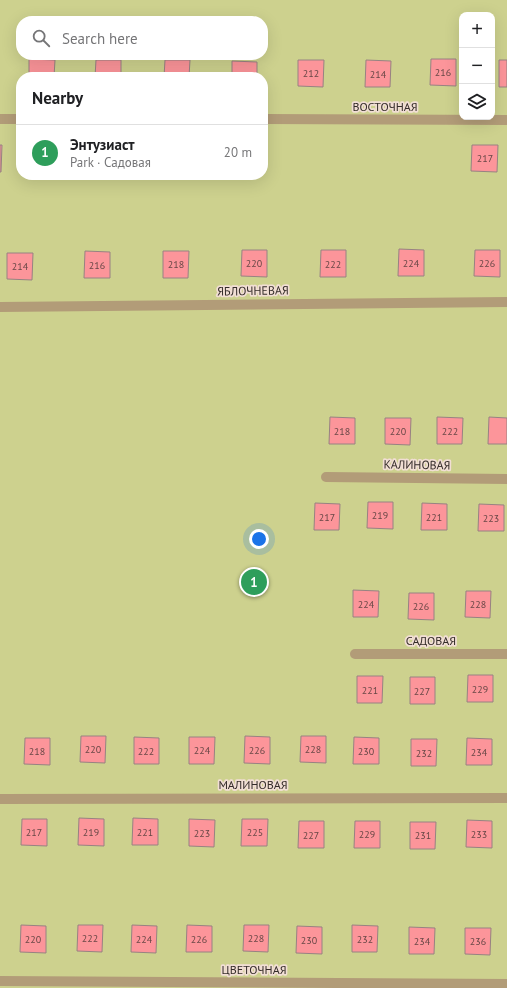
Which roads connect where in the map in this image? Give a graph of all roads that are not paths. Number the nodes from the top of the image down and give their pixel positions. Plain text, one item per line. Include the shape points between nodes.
1 (0, 119) edge
2 (16, 119) edge
3 (268, 120) edge
4 (507, 120) edge
5 (507, 302) edge
6 (0, 307) edge
7 (326, 477) dead end
8 (507, 479) edge
9 (355, 654) dead end
10 (507, 654) edge
11 (507, 798) edge
12 (0, 799) edge
13 (0, 982) edge
14 (507, 984) edge

1 - 2 street
3 - 4 street, ВОСТОЧНАЯ
5 - 6 street, ЯБЛОЧНЕВАЯ
7 - 8 street, КАЛИНОВАЯ
9 - 10 street, САДОВАЯ
11 - 12 street, МАЛИНОВАЯ
13 - 14 street, ЦВЕТОЧНАЯ

